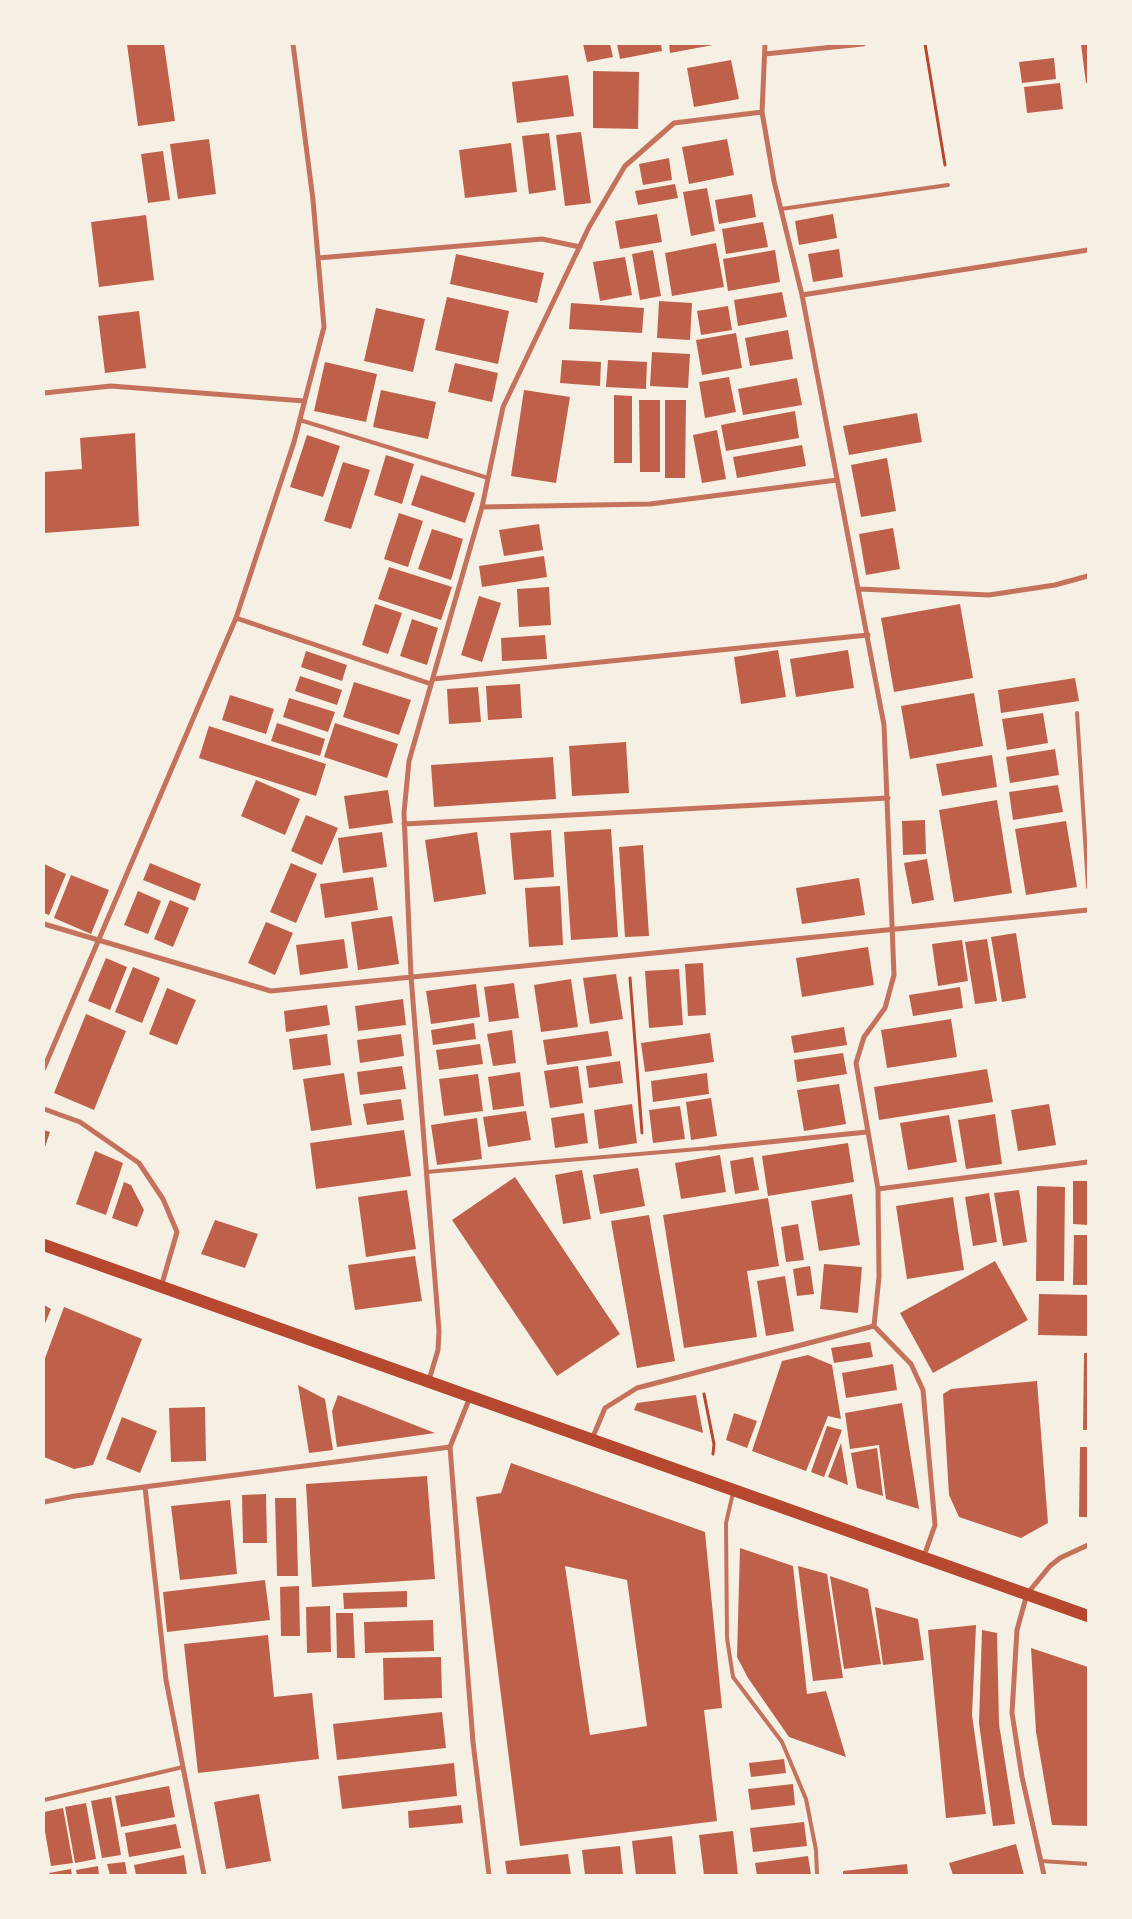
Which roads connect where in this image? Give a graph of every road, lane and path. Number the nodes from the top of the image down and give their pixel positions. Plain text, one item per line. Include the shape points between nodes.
1 (293, 44) edge
2 (765, 44) edge
3 (863, 44) edge
4 (924, 44) edge
5 (765, 54) junction
6 (762, 112) junction
7 (948, 185) joint
8 (781, 209) junction
9 (580, 247) junction
10 (1088, 250) edge
11 (318, 258) junction
12 (802, 295) junction
13 (44, 393) edge
14 (304, 401) junction
15 (300, 420) junction
16 (488, 478) junction
17 (837, 480) junction
18 (482, 507) junction
19 (1088, 576) edge
20 (860, 589) junction
21 (236, 618) junction
22 (868, 635) junction
23 (432, 682) junction
24 (1077, 713) dead end
25 (888, 798) junction
26 (404, 824) junction
27 (1088, 887) edge
28 (1088, 910) edge
29 (44, 924) edge
30 (892, 930) junction
31 (98, 941) junction
32 (629, 956) junction
33 (411, 976) junction
34 (44, 1068) edge
35 (44, 1109) edge
36 (867, 1132) junction
37 (710, 1148) joint
38 (643, 1154) junction
39 (1088, 1162) edge
40 (426, 1172) junction
41 (878, 1189) junction
42 (44, 1245) edge
43 (161, 1287) junction
44 (874, 1326) junction
45 (698, 1372) junction
46 (428, 1383) junction
47 (470, 1397) junction
48 (592, 1440) junction
49 (450, 1447) junction
50 (708, 1482) junction
51 (145, 1487) junction
52 (733, 1491) junction
53 (44, 1502) edge
54 (1088, 1545) edge
55 (924, 1557) junction
56 (1027, 1594) junction
57 (1088, 1616) edge
58 (183, 1767) junction
59 (44, 1800) edge
60 (1041, 1861) junction
61 (1088, 1864) edge
62 (204, 1875) edge
63 (489, 1875) edge
64 (817, 1875) edge
65 (1044, 1875) edge

1 - 11 street
2 - 5 street
3 - 5 street
4 - 7 path
5 - 6 street
6 - 8 street
6 - 9 street via 674,123 626,166
7 - 8 lane
8 - 12 street
9 - 11 street via 542,239
9 - 16 street via 503,407
10 - 12 street
11 - 14 street via 324,327
12 - 17 street
13 - 14 street via 111,386
14 - 15 street
15 - 16 lane
15 - 21 street
16 - 18 street
17 - 18 street via 650,504
17 - 20 street
18 - 23 street
19 - 20 street via 1056,585 989,595
20 - 22 street
21 - 23 street
21 - 31 street
22 - 23 street
22 - 25 street via 884,725
23 - 26 street via 408,761
24 - 27 lane
25 - 26 street
25 - 30 street
26 - 33 street
28 - 30 street
29 - 31 street
30 - 32 street
30 - 36 street via 894,975 885,1008 864,1037 856,1063
31 - 33 street via 271,991
31 - 34 street
32 - 33 street
32 - 38 path
33 - 40 street
35 - 43 street via 80,1122 139,1163 163,1199 177,1232
36 - 37 street
36 - 41 street
37 - 38 lane
38 - 40 lane
39 - 41 street
40 - 46 street via 439,1331 438,1350
41 - 44 street via 879,1277
42 - 43 main road
43 - 46 main road
44 - 45 street
44 - 55 street via 911,1364 923,1390 934,1525
45 - 48 street via 637,1388 605,1408
45 - 50 path via 714,1444
46 - 47 main road
47 - 48 main road
47 - 49 street
48 - 50 main road
49 - 51 street
49 - 63 street via 473,1742
50 - 52 main road
51 - 53 street
51 - 58 street via 166,1680
52 - 55 main road
52 - 64 lane via 726,1522 727,1638 734,1677 782,1742 806,1799 816,1850
54 - 56 street via 1050,1566
55 - 56 main road
56 - 57 main road
56 - 60 street via 1018,1630 1012,1713
58 - 59 lane
58 - 62 street
60 - 61 lane
60 - 65 street

